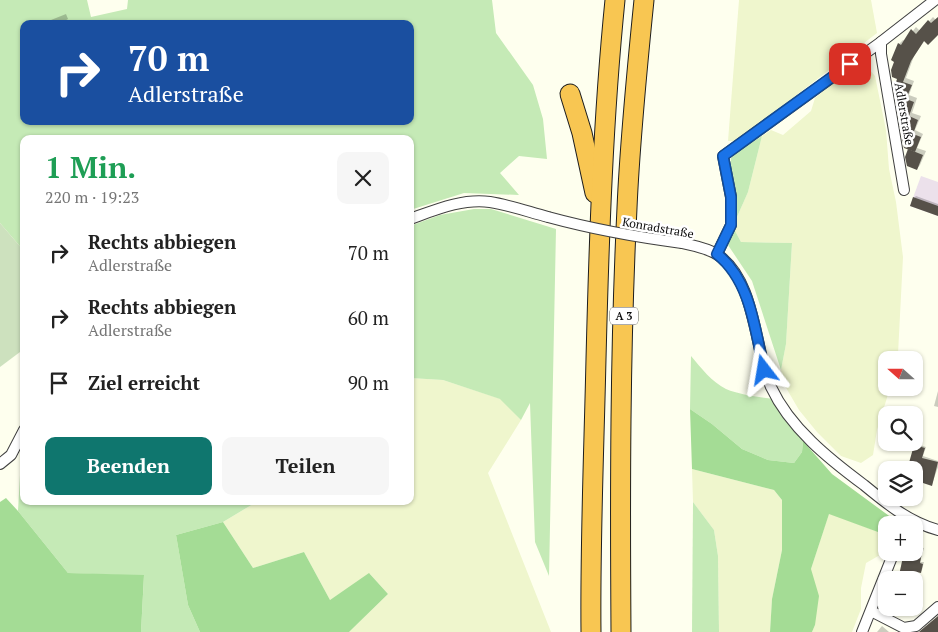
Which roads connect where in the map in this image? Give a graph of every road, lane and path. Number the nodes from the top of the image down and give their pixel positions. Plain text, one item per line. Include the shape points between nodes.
1 (616, 0) edge
2 (644, 0) edge
3 (935, 0) edge
4 (882, 42) junction
5 (570, 94) dead end
6 (904, 190) dead end
7 (600, 216) junction
8 (414, 219) edge
9 (717, 254) junction
10 (20, 437) edge
11 (0, 464) edge
12 (900, 516) edge
13 (923, 526) edge
14 (938, 530) edge
15 (890, 561) edge
16 (938, 606) edge
17 (871, 611) junction
18 (591, 632) edge
19 (621, 632) edge
20 (862, 632) edge

1 - 7 highway, A 3
2 - 19 highway, A 3 via 627,217 619,462
3 - 4 street
4 - 6 street, Adlerstraße via 881,54
4 - 9 street via 723,156 731,197 731,225
5 - 7 highway via 582,132
7 - 18 highway, A 3
8 - 9 street, Konradstraße, bridge via 445,207 490,202 597,230 682,243
9 - 12 street, Konradstraße via 735,272 744,292 764,370 782,406 811,440
10 - 11 street via 11,454
13 - 14 street, Konradstraße
15 - 17 street
16 - 17 street via 916,626 904,628
17 - 20 street

